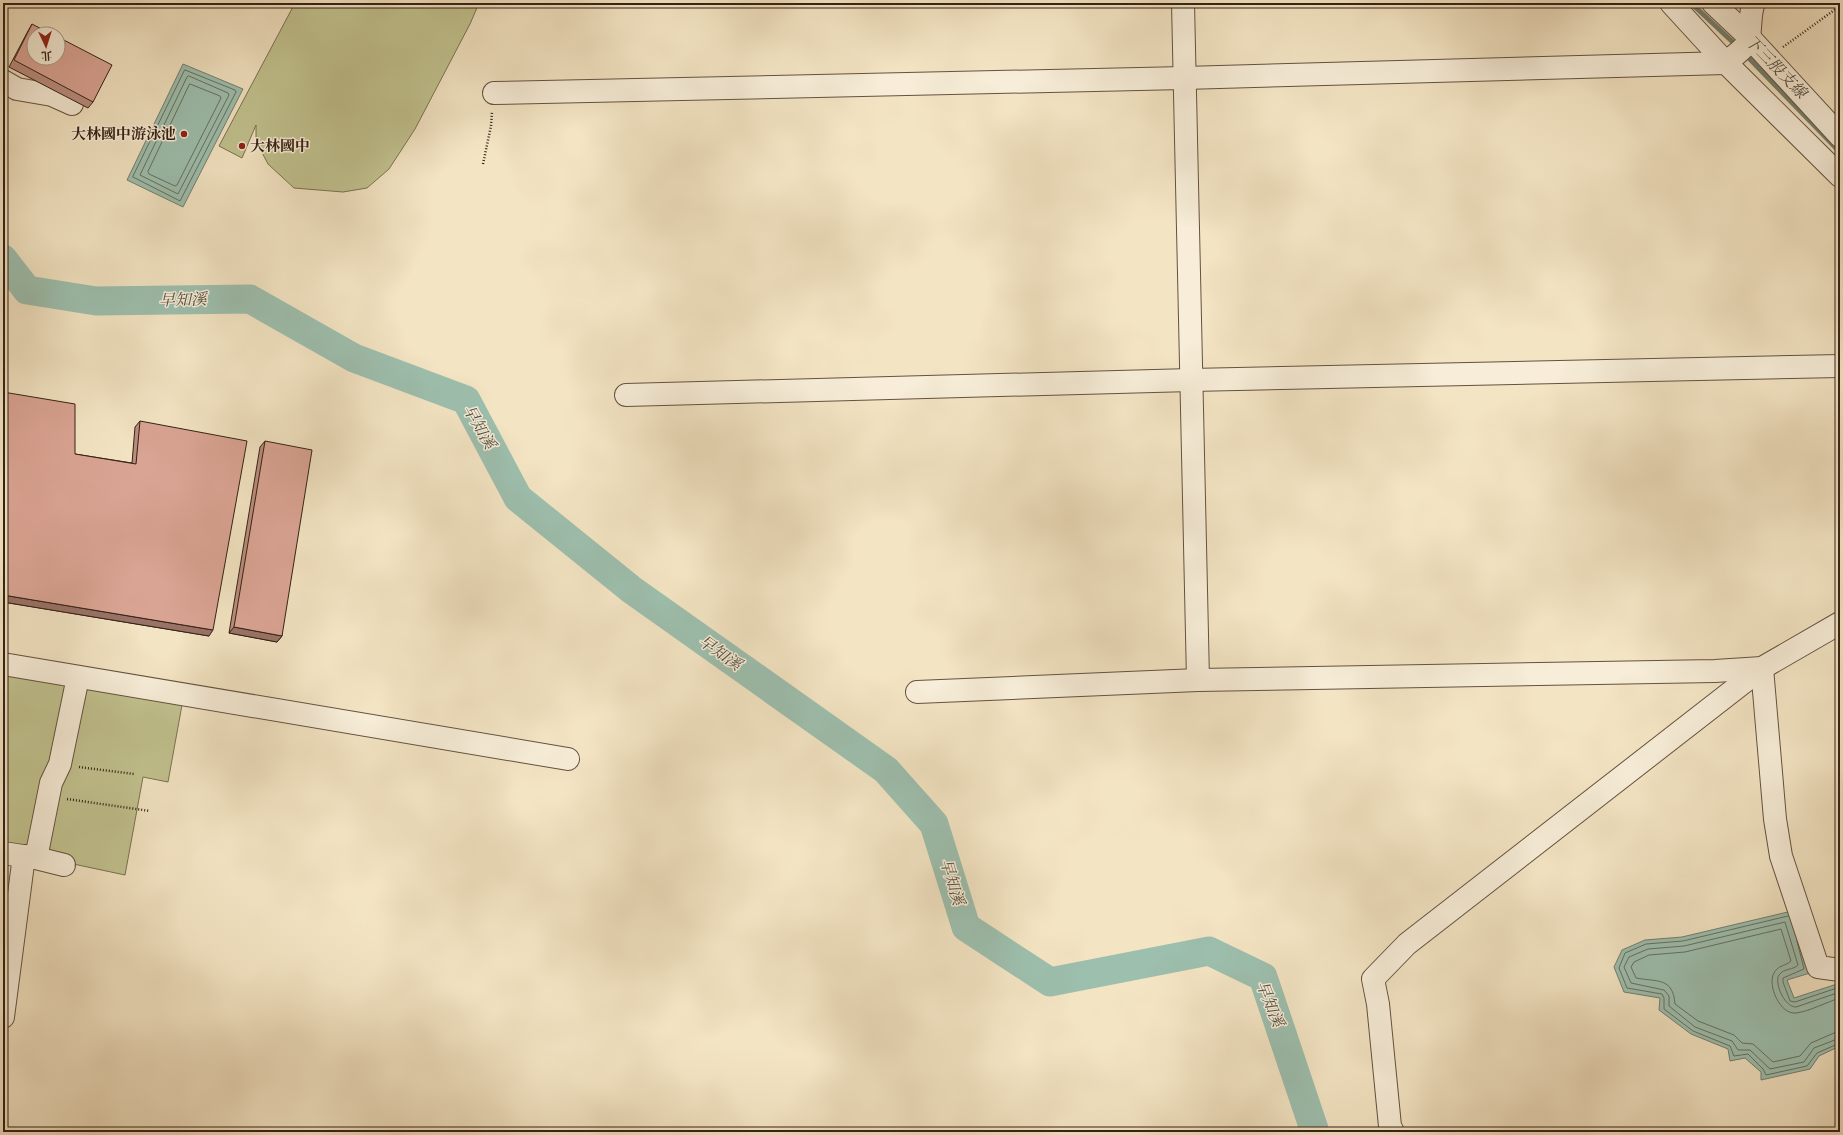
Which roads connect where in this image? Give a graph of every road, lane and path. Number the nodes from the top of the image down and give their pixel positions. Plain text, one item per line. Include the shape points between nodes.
1 (1183, 3) edge
2 (1671, 3) edge
3 (1713, 3) edge
4 (1754, 3) edge
5 (1840, 6) edge
6 (1738, 50) junction
7 (1768, 58) junction
8 (1184, 78) junction
9 (3, 81) edge
10 (494, 93) joint
11 (72, 104) edge
12 (1840, 136) edge
13 (483, 164) dead end
14 (1840, 176) edge
15 (1840, 366) edge
16 (1191, 380) junction
17 (626, 396) dead end
18 (1840, 623) edge
19 (3, 664) edge
20 (1762, 668) junction
21 (78, 677) junction
22 (1198, 680) junction
23 (917, 692) dead end
24 (568, 759) dead end
25 (60, 764) junction
26 (134, 774) dead end
27 (48, 796) junction
28 (150, 811) dead end
29 (21, 856) edge
30 (64, 865) dead end
31 (1840, 970) edge
32 (3, 1017) edge
33 (1393, 1132) edge

1 - 8 street
2 - 6 street
3 - 6 street
4 - 6 street
5 - 7 path
6 - 7 street
6 - 8 street
6 - 14 street
7 - 12 street
8 - 10 street
8 - 16 street
9 - 11 street via 17,89 52,94
10 - 13 path via 491,126
15 - 16 street
16 - 17 street
16 - 22 street
18 - 20 street
19 - 21 street
20 - 22 street
20 - 31 street via 1775,819 1782,856 1818,968
20 - 33 street via 1408,944 1373,979 1378,1004 1390,1126
21 - 24 street
21 - 25 street
22 - 23 street
25 - 26 path
25 - 27 street
27 - 28 path
27 - 29 street
29 - 30 street
29 - 32 street

